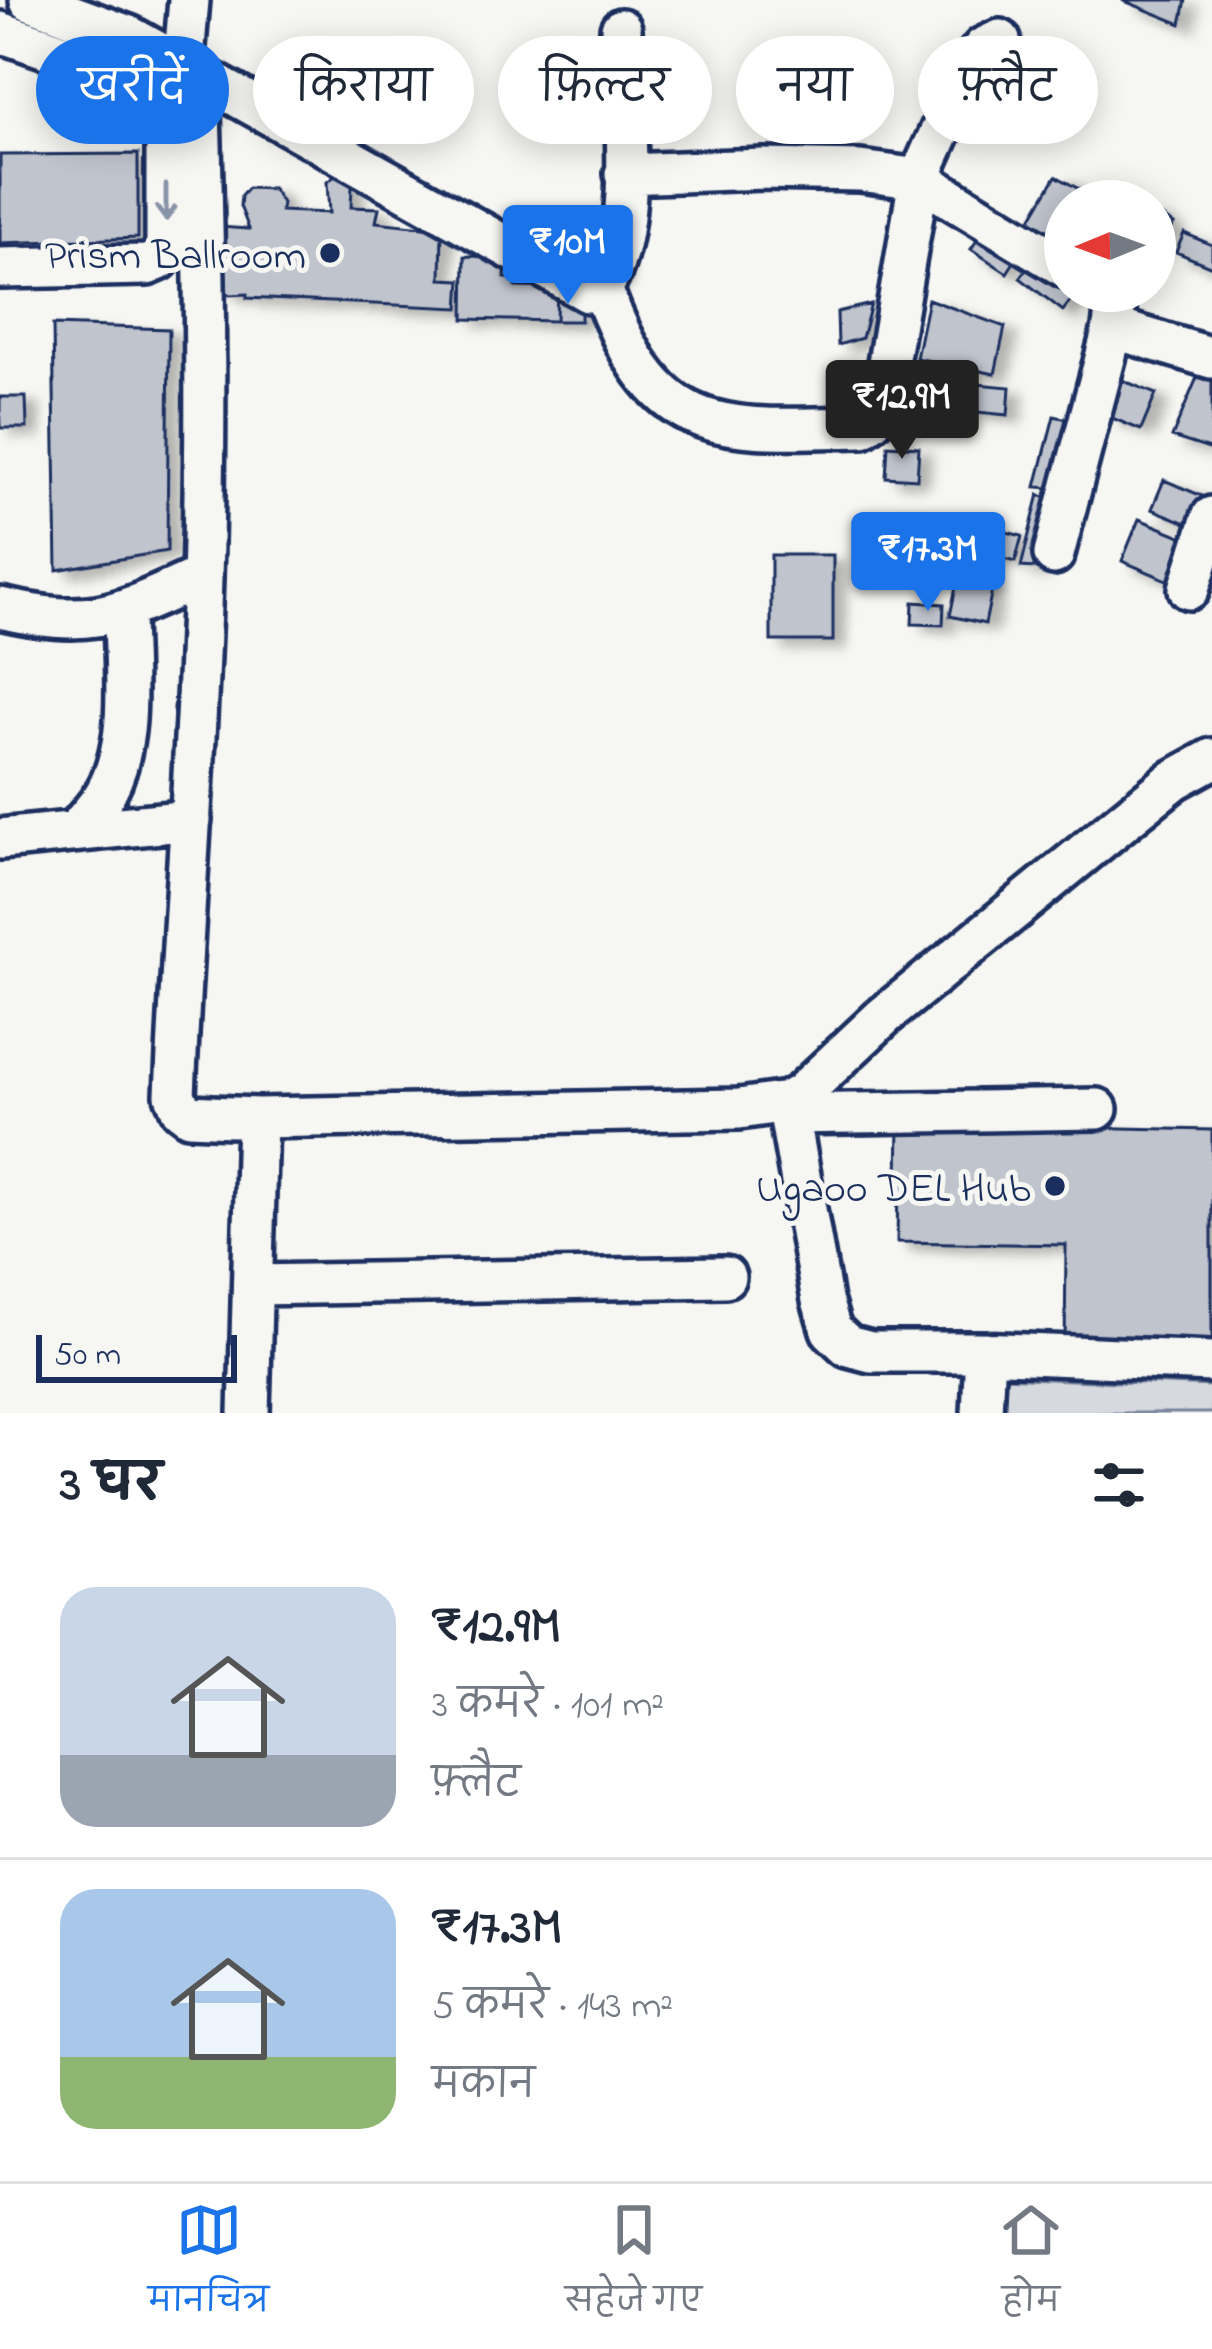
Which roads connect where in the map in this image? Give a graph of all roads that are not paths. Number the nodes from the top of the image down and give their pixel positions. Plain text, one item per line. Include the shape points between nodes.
1 (29, 0) edge
2 (189, 0) edge
3 (621, 28) dead end
4 (129, 36) edge
5 (190, 36) edge
6 (3, 37) edge
7 (229, 93) edge
8 (196, 144) edge
9 (935, 144) edge
10 (625, 173) junction
11 (919, 179) junction
12 (1044, 254) edge
13 (0, 268) edge
14 (602, 289) junction
15 (1108, 312) edge
16 (1115, 312) edge
17 (1212, 358) edge
18 (1212, 517) edge
19 (1054, 554) dead end
20 (202, 576) junction
21 (1189, 589) dead end
22 (0, 608) edge
23 (124, 610) junction
24 (1212, 759) edge
25 (191, 820) junction
26 (76, 830) junction
27 (5, 842) edge
28 (788, 1108) junction
29 (1097, 1109) dead end
30 (257, 1118) junction
31 (725, 1276) dead end
32 (254, 1285) junction
33 (985, 1352) junction
34 (1212, 1362) edge
35 (250, 1413) edge
36 (982, 1413) edge

1 - 4 street
2 - 5 street
3 - 10 street
6 -> 13 street via 154,85 165,99 166,245 147,265
7 - 14 street via 572,286
8 - 20 street via 206,286
9 - 11 street
10 - 11 street via 860,171
10 - 14 street via 620,251
11 - 12 street
11 - 14 street via 882,398 862,427 752,429 667,401 618,332
15 - 19 street
16 - 17 street
18 - 21 street
20 - 23 street
20 - 25 street
22 - 23 street via 80,621
23 - 26 street via 118,760 106,793
24 - 28 street via 1174,780 884,1016
25 - 26 street
25 - 30 street via 175,1095 189,1115
26 - 27 street
28 - 29 street
28 - 30 street
28 - 33 street via 831,1330 871,1352
30 - 32 street
31 - 32 street
32 - 35 street
33 - 34 street
33 - 36 street

